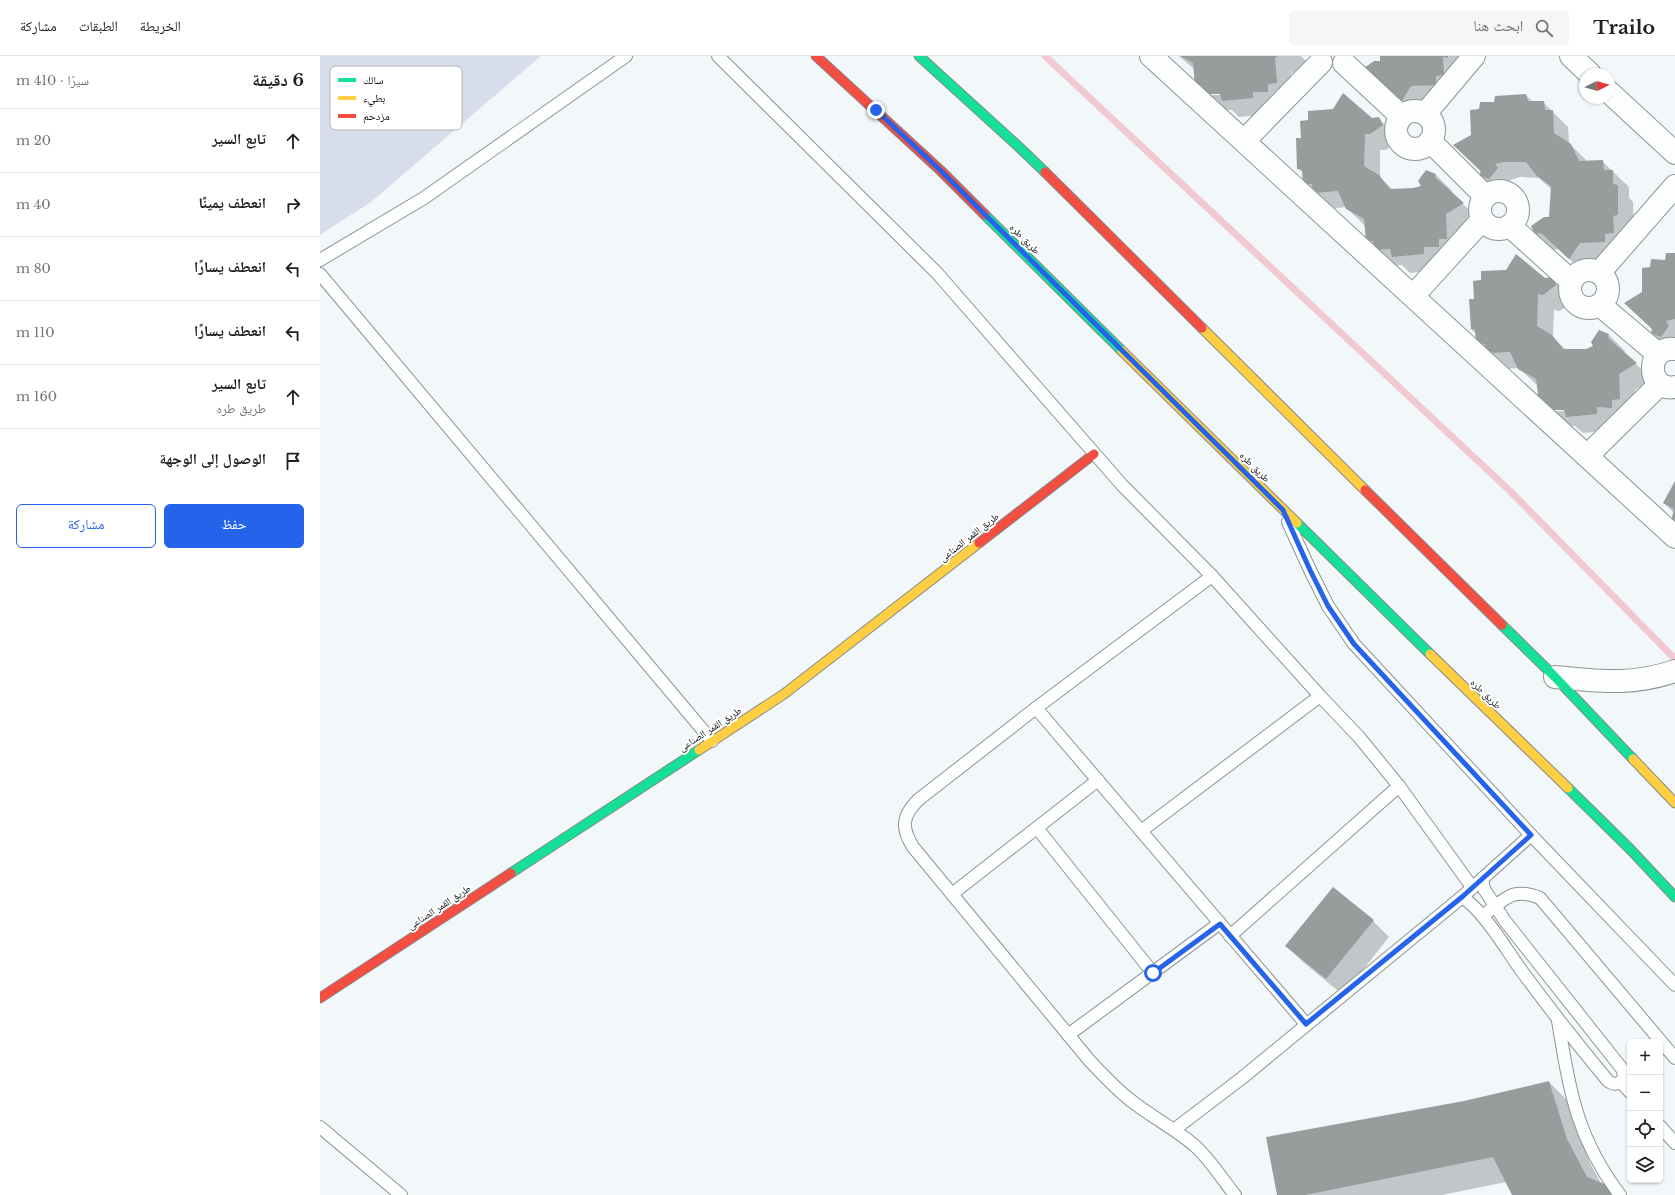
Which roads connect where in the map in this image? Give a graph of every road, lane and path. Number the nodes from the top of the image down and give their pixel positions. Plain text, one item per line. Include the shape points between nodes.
1 (626, 56) edge
2 (718, 56) edge
3 (816, 56) edge
4 (919, 56) edge
5 (1151, 56) edge
6 (1474, 56) edge
7 (1571, 56) edge
8 (1318, 59) edge
9 (1346, 59) edge
10 (1584, 68) edge
11 (1615, 98) edge
12 (1425, 114) junction
13 (1401, 116) junction
14 (1244, 141) junction
15 (1430, 141) junction
16 (1675, 153) edge
17 (1675, 186) edge
18 (1485, 196) junction
19 (1482, 220) junction
20 (1510, 226) junction
21 (320, 260) edge
22 (1599, 273) junction
23 (320, 274) edge
24 (1571, 281) junction
25 (1413, 296) junction
26 (1600, 305) junction
27 (1667, 352) edge
28 (1667, 385) edge
29 (1094, 454) junction
30 (1587, 456) junction
31 (1283, 510) junction
32 (1675, 537) edge
33 (1212, 576) junction
34 (1675, 671) edge
35 (1555, 678) junction
36 (1320, 696) junction
37 (1036, 708) junction
38 (712, 741) junction
39 (1098, 780) junction
40 (1399, 786) junction
41 (1675, 803) edge
42 (1036, 828) junction
43 (1141, 831) junction
44 (1531, 835) junction
45 (1477, 883) junction
46 (952, 894) junction
47 (1462, 897) junction
48 (1675, 897) edge
49 (1495, 907) junction
50 (1482, 917) junction
51 (1220, 924) junction
52 (1230, 936) junction
53 (1153, 973) junction
54 (1675, 985) edge
55 (320, 998) edge
56 (1558, 1020) junction
57 (1306, 1024) junction
58 (1068, 1035) junction
59 (1675, 1058) edge
60 (1621, 1082) junction
61 (1627, 1089) edge
62 (320, 1127) edge
63 (1663, 1129) edge
64 (1174, 1130) junction
65 (1675, 1143) edge
66 (401, 1195) edge
67 (1235, 1195) edge
68 (1620, 1195) edge

1 - 21 lane via 424,198
2 - 29 lane via 937,273
3 - 31 main road, طريق طره via 940,170
4 - 35 main road via 1019,147
5 - 14 street
6 - 12 street
7 - 10 street
8 - 9 street via 1332,66
8 - 14 street
9 - 13 street
11 - 16 street
12 - 13 street via 1413,110
12 - 15 street via 1433,123 1433,136
13 - 15 street via 1397,121 1396,134 1403,145 1408,148 1420,148
14 - 25 street
15 - 18 street
17 - 22 street
18 - 19 street via 1480,208
18 - 20 street via 1503,191 1514,198 1518,209
19 - 20 street via 1492,228
19 - 25 street
20 - 24 street
22 - 24 street via 1587,270 1580,272
22 - 26 street via 1607,283 1608,289
23 - 38 lane
24 - 26 street via 1570,294 1577,305 1588,309
25 - 30 street
26 - 27 street
27 - 28 street via 1654,360 1653,373 1655,379
28 - 30 street
29 - 33 lane
29 - 38 main road, طريق القمر الصناعى via 784,694
30 - 32 street
31 - 44 lane via 1328,606 1354,644
31 - 48 main road, طريق طره via 1630,849
33 - 36 lane
33 - 37 lane
34 - 35 street via 1636,681
35 - 41 main road
36 - 40 lane via 1359,737
36 - 43 lane
37 - 39 lane
37 - 46 lane via 918,800 906,817 904,828 907,838
38 - 55 main road, طريق القمر الصناعى
39 - 42 lane
39 - 43 lane
40 - 45 lane
40 - 52 lane
42 - 46 lane
42 - 53 lane
43 - 51 lane
44 - 45 lane
44 - 54 lane
45 - 47 lane
45 - 49 lane
46 - 58 lane
47 - 50 lane
47 - 57 lane
49 - 50 lane
49 - 59 lane via 1517,893 1529,893 1540,898
49 - 60 lane via 1622,1070
50 - 56 lane
51 - 52 lane
51 - 53 lane
52 - 57 lane
53 - 58 lane
56 - 60 lane via 1608,1081 1612,1084
56 - 68 lane via 1574,1108 1594,1156
57 - 64 lane via 1242,1078
58 - 64 lane via 1123,1094
60 - 61 lane
62 - 66 lane
63 - 65 lane
64 - 67 lane via 1196,1146

